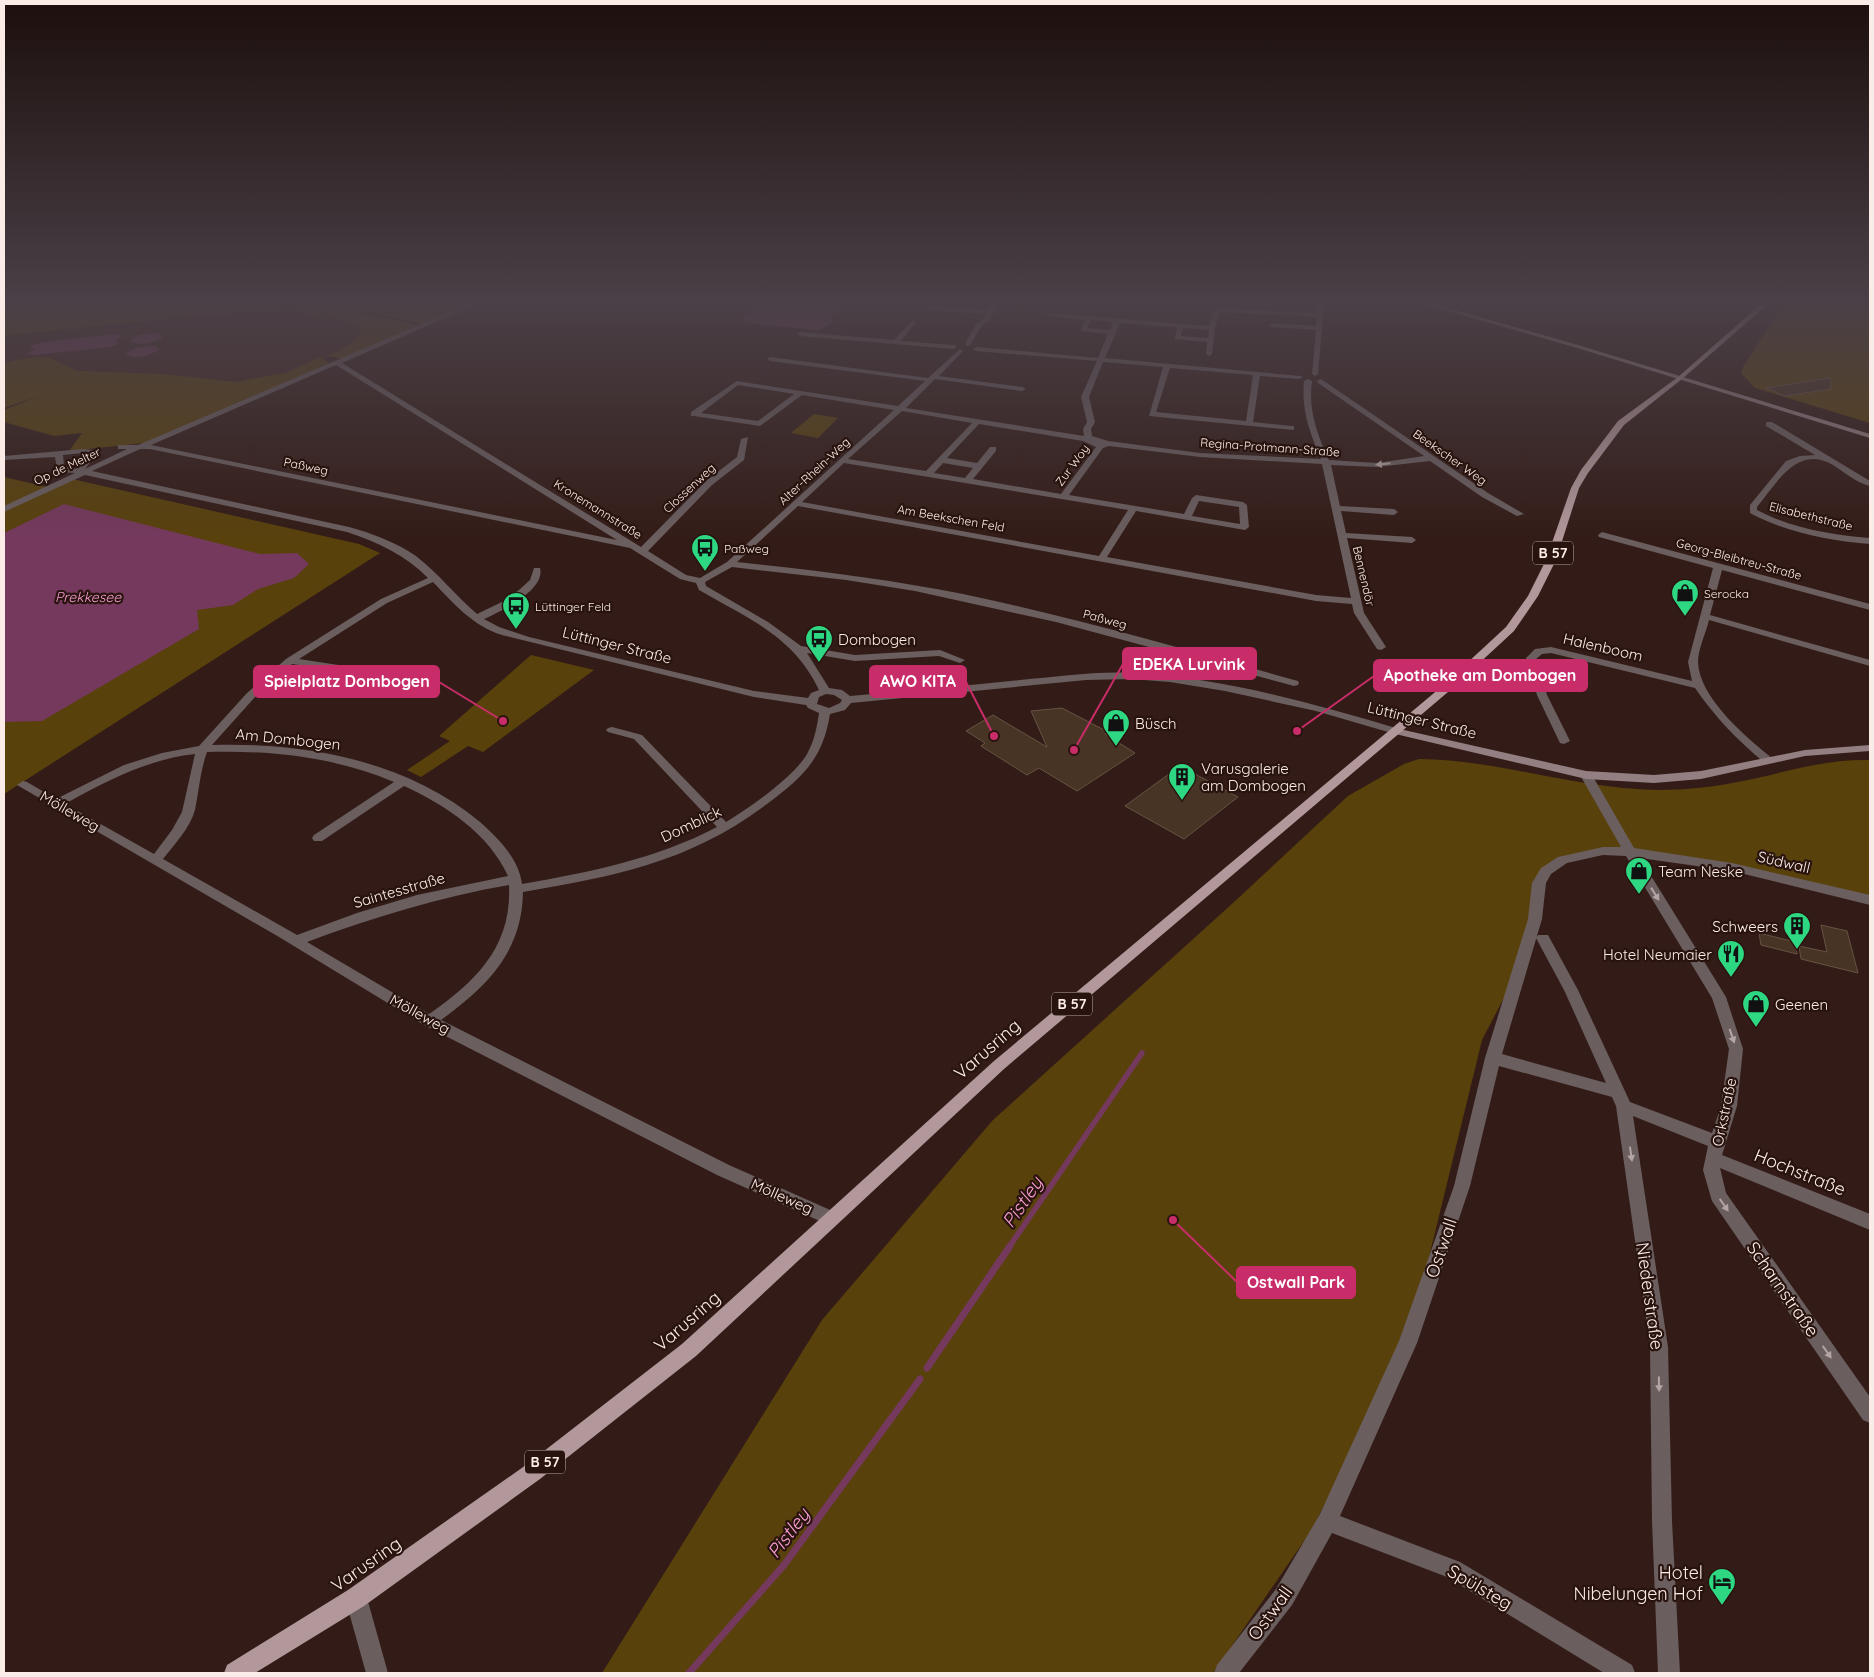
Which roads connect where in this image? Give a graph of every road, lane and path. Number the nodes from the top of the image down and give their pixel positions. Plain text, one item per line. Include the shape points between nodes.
1 (289, 383) edge
2 (370, 383) edge
3 (737, 383) edge
4 (739, 383) edge
5 (927, 383) edge
6 (980, 383) edge
7 (1091, 383) edge
8 (1161, 383) edge
9 (1255, 383) edge
10 (1308, 383) edge
11 (1323, 383) edge
12 (1673, 383) edge
13 (1697, 383) edge
14 (1022, 389) dead end
15 (800, 393) junction
16 (900, 409) junction
17 (978, 422) junction
18 (1249, 423) junction
19 (1769, 424) dead end
20 (1291, 428) dead end
21 (1870, 436) edge
22 (1086, 438) junction
23 (745, 439) dead end
24 (1104, 445) junction
25 (141, 446) junction
26 (121, 448) dead end
27 (993, 449) dead end
28 (49, 454) junction
29 (1823, 457) junction
30 (4, 458) edge
31 (1431, 458) junction
32 (842, 460) junction
33 (942, 460) junction
34 (1326, 462) junction
35 (979, 466) junction
36 (84, 472) junction
37 (927, 475) junction
38 (966, 482) junction
39 (1870, 484) edge
40 (1063, 497) junction
41 (796, 503) junction
42 (1133, 508) junction
43 (1336, 508) junction
44 (4, 509) edge
45 (1394, 512) dead end
46 (1520, 514) dead end
47 (1186, 518) junction
48 (1342, 535) junction
49 (1602, 535) dead end
50 (1412, 540) dead end
51 (1870, 541) edge
52 (632, 546) junction
53 (642, 552) junction
54 (1101, 558) junction
55 (730, 564) junction
56 (1718, 566) junction
57 (537, 570) dead end
58 (433, 579) junction
59 (701, 580) junction
60 (1356, 601) junction
61 (1870, 607) edge
62 (1704, 616) junction
63 (477, 618) junction
64 (1381, 648) dead end
65 (798, 649) junction
66 (960, 660) dead end
67 (290, 661) junction
68 (1870, 663) edge
69 (432, 675) dead end
70 (1294, 683) dead end
71 (1699, 686) junction
72 (825, 691) junction
73 (847, 700) junction
74 (811, 702) junction
75 (825, 712) junction
76 (612, 730) dead end
77 (1395, 731) junction
78 (1564, 741) dead end
79 (1870, 748) edge
80 (202, 749) junction
81 (1769, 761) junction
82 (1586, 775) junction
83 (404, 781) junction
84 (24, 785) dead end
85 (57, 803) junction
86 (725, 828) junction
87 (318, 838) dead end
88 (1630, 852) junction
89 (155, 861) junction
90 (516, 884) junction
91 (1870, 900) edge
92 (1543, 938) dead end
93 (295, 941) junction
94 (429, 1021) junction
95 (1493, 1058) junction
96 (1620, 1099) junction
97 (1716, 1151) junction
98 (830, 1218) junction
99 (1870, 1222) edge
100 (1870, 1414) edge
101 (1327, 1521) junction
102 (356, 1598) junction
103 (234, 1673) edge
104 (377, 1673) edge
105 (1225, 1673) edge
106 (1624, 1673) edge
107 (1669, 1673) edge

1 - 25 street, Op de Melter
2 - 52 street, Kronemannstraße
3 - 15 street, Regina-Protmann-Straße via 694,414 760,424
4 - 15 street, Regina-Protmann-Straße
5 - 16 street, Alter-Rhein-Weg
6 - 14 street
7 - 22 street, Zur Woy via 1085,397 1090,422
8 - 18 street via 1152,414
9 - 18 street
10 - 34 street, Bennendör via 1306,398 1312,430
11 - 31 street, Beekscher Weg
12 - 77 main road, Varusring / B 57 via 1621,423 1584,472 1551,560 1533,596 1510,629
13 - 21 main road
15 - 16 street, Regina-Protmann-Straße
16 - 17 street, Regina-Protmann-Straße
16 - 32 street, Alter-Rhein-Weg
17 - 22 street, Regina-Protmann-Straße
17 - 33 street
18 - 20 street
19 - 29 street
22 - 24 street, Regina-Protmann-Straße
23 - 53 street, Clossenweg via 741,458 709,483
24 - 34 street, Regina-Protmann-Straße
24 - 40 street, Zur Woy
25 - 26 street, Paßweg
25 - 36 street, Op de Melter
25 - 52 street, Paßweg
27 - 35 street
28 - 30 street
28 - 36 street, Lüttinger Straße via 59,456 60,467 64,470
28 - 36 street via 90,452 92,455 80,469
29 - 39 street
29 - 51 street, Elisabethstraße via 1800,458 1789,463 1753,511 1772,520
31 -> 34 street, Regina-Protmann-Straße via 1377,465
31 - 46 street, Beekscher Weg
32 - 37 street
32 - 41 street, Alter-Rhein-Weg
33 - 35 street
33 - 37 street
34 - 43 street, Bennendör
35 - 38 street
36 - 44 street, Op de Melter
36 - 58 street, Lüttinger Straße via 365,535 394,547
37 - 38 street
38 - 40 street
40 - 42 street
41 - 54 street, Am Beekschen Feld
41 - 55 street, Alter-Rhein-Weg
42 - 47 street
42 - 54 street
43 - 45 street
43 - 48 street, Bennendör
47 - 47 street via 1225,524 1244,527 1242,504 1196,498
48 - 50 street, Bennendör
48 - 60 street, Bennendör
49 - 56 street, Georg-Bleibtreu-Straße
52 - 53 street, Kronemannstraße
53 - 59 street, Kronemannstraße via 684,577
54 - 60 street, Am Beekschen Feld via 1316,598
55 - 59 street, Alter-Rhein-Weg
55 - 70 street, Paßweg via 881,583 979,601 1096,628
56 - 61 street, Georg-Bleibtreu-Straße
56 - 62 street
57 - 63 street via 535,581 517,596
58 - 63 street, Lüttinger Straße
58 - 67 street via 370,610
59 - 65 street via 702,588
60 - 64 street, Bennendör via 1359,613
62 - 68 street
62 - 71 street via 1693,662
63 - 74 street, Lüttinger Straße via 496,630 526,639 754,694
65 - 66 street via 866,658 940,653
65 - 72 street via 811,664
67 - 69 street via 396,677
67 - 80 street via 251,695
71 - 78 street, Halenboom via 1550,650 1539,651 1532,658 1542,694
71 - 81 street via 1729,726
72 - 73 street, Lüttinger Straße via 836,691
72 - 74 street via 815,695
73 - 75 street, Lüttinger Straße via 837,710
73 - 77 street, Lüttinger Straße via 1086,677 1131,676 1225,688 1318,708
74 - 75 street, Lüttinger Straße via 817,710
75 - 86 street, Domblick via 815,752 801,770 779,790
76 - 86 street via 638,737
77 - 82 main road, Lüttinger Straße
77 - 98 main road, Varusring / B 57 via 1000,1065
79 - 81 main road, Lüttinger Straße via 1805,753
80 - 83 street, Am Dombogen via 262,750 332,758
80 - 85 street, Am Dombogen via 117,772
80 - 89 street via 188,812
81 - 82 main road, Lüttinger Straße via 1701,775 1654,779
82 - 88 street, Orkstraße
83 - 87 street
83 - 90 street, Am Dombogen via 474,823 503,855
84 - 85 street, Mölleweg
85 - 89 street, Mölleweg
86 - 90 street, Domblick via 698,842 619,868
88 - 91 street, Südwall via 1732,867
88 - 95 street, Ostwall via 1583,854 1563,860 1546,871 1539,883 1535,919
88 -> 97 street, Orkstraße via 1719,997 1736,1049 1729,1106
89 - 93 street, Mölleweg
90 - 93 street, Saintesstraße via 417,900
90 - 94 street, Am Dombogen via 515,917 509,936 488,972
92 - 96 street, Niederstraße via 1571,990
93 - 94 street, Mölleweg
94 - 98 street, Mölleweg via 723,1170
95 - 96 street, Hochstraße
95 - 101 street, Ostwall via 1462,1186 1408,1343
96 - 97 street, Hochstraße
96 -> 107 street, Niederstraße via 1659,1347
97 - 99 street, Hochstraße
97 -> 100 street, Scharnstraße via 1711,1170 1718,1196
98 - 102 main road, Varusring / B 57 via 689,1350 533,1472
101 - 105 street, Ostwall via 1284,1597
101 - 106 street, Spülsteg via 1453,1569
102 - 103 main road, Varusring / B 57
102 - 104 street

